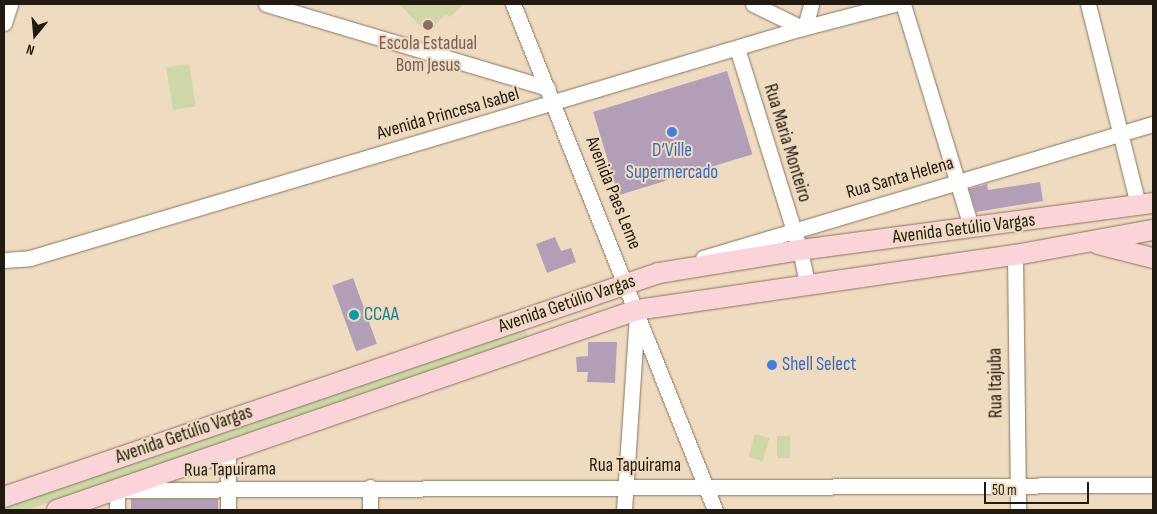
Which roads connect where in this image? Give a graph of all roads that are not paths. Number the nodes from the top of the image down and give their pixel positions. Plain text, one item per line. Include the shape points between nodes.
1 (10, 4) edge
2 (266, 4) edge
3 (513, 4) edge
4 (753, 4) edge
5 (811, 4) edge
6 (894, 4) edge
7 (904, 4) edge
8 (1088, 4) edge
9 (4, 23) edge
10 (803, 28) junction
11 (737, 48) junction
12 (548, 88) junction
13 (556, 104) junction
14 (1153, 124) edge
15 (1122, 133) junction
16 (956, 182) junction
17 (1146, 204) edge
18 (1082, 214) junction
19 (970, 227) junction
20 (792, 230) junction
21 (1153, 230) edge
22 (1089, 241) junction
23 (1059, 246) junction
24 (800, 250) junction
25 (1015, 255) junction
26 (1153, 258) edge
27 (7, 261) edge
28 (659, 273) junction
29 (627, 282) junction
30 (807, 283) junction
31 (637, 310) junction
32 (404, 361) junction
33 (411, 388) junction
34 (312, 392) junction
35 (320, 421) junction
36 (228, 452) junction
37 (1018, 484) junction
38 (1153, 485) edge
39 (370, 486) junction
40 (624, 486) junction
41 (706, 487) junction
42 (118, 490) junction
43 (228, 491) junction
44 (4, 497) edge
45 (57, 510) edge
46 (117, 510) edge
47 (228, 510) edge
48 (370, 510) edge
49 (624, 510) edge
50 (715, 510) edge
51 (1018, 510) edge

1 - 9 street
2 - 12 street
3 - 12 street, Avenida Paes Leme
4 - 10 street
5 - 10 street
6 - 10 street, Avenida Princesa Isabel
7 - 16 street
8 - 15 street
10 - 11 street, Avenida Princesa Isabel
11 - 13 street, Avenida Princesa Isabel
11 - 20 street, Rua Maria Monteiro
12 - 13 street, Avenida Paes Leme
13 - 27 street, Avenida Princesa Isabel
13 - 29 street, Avenida Paes Leme
14 - 15 street, Rua Santa Helena
15 - 16 street, Rua Santa Helena
15 - 17 street
16 - 19 street
16 - 20 street, Rua Santa Helena
17 - 18 main road, Avenida Getúlio Vargas
18 - 19 main road, Avenida Getúlio Vargas
18 - 23 main road via 1063,227
19 - 24 main road, Avenida Getúlio Vargas
20 - 24 street, Rua Maria Monteiro
20 - 28 street, Rua Santa Helena
21 - 22 main road, Avenida Getúlio Vargas
22 - 23 main road, Avenida Getúlio Vargas
22 - 26 main road
23 - 25 main road, Avenida Getúlio Vargas
24 - 28 main road, Avenida Getúlio Vargas
24 - 30 street, Rua Maria Monteiro
25 - 30 main road, Avenida Getúlio Vargas
25 - 37 street, Rua Itajuba
28 - 29 main road, Avenida Getúlio Vargas
29 - 31 street, Avenida Paes Leme
29 - 32 main road, Avenida Getúlio Vargas
30 - 31 main road, Avenida Getúlio Vargas
31 - 33 main road, Avenida Getúlio Vargas
31 - 40 street
31 - 41 street, Avenida Paes Leme via 669,399
32 - 33 main road via 390,369 384,378 387,385 395,390
32 - 34 main road, Avenida Getúlio Vargas
33 - 35 main road, Avenida Getúlio Vargas
34 - 35 main road via 332,390 337,394 337,407
34 - 44 main road, Avenida Getúlio Vargas
35 - 36 main road, Avenida Getúlio Vargas
36 - 42 main road, Avenida Getúlio Vargas
36 - 43 street
37 - 38 street, Rua Tapuirama
37 - 41 street, Rua Tapuirama
37 - 51 street, Rua Itajuba
39 - 40 street, Rua Tapuirama
39 - 43 street, Rua Tapuirama
39 - 48 street
40 - 41 street, Rua Tapuirama
40 - 49 street
41 - 50 street, Avenida Paes Leme
42 - 43 street, Rua Tapuirama
42 - 45 main road, Avenida Getúlio Vargas
42 - 46 street
43 - 47 street

